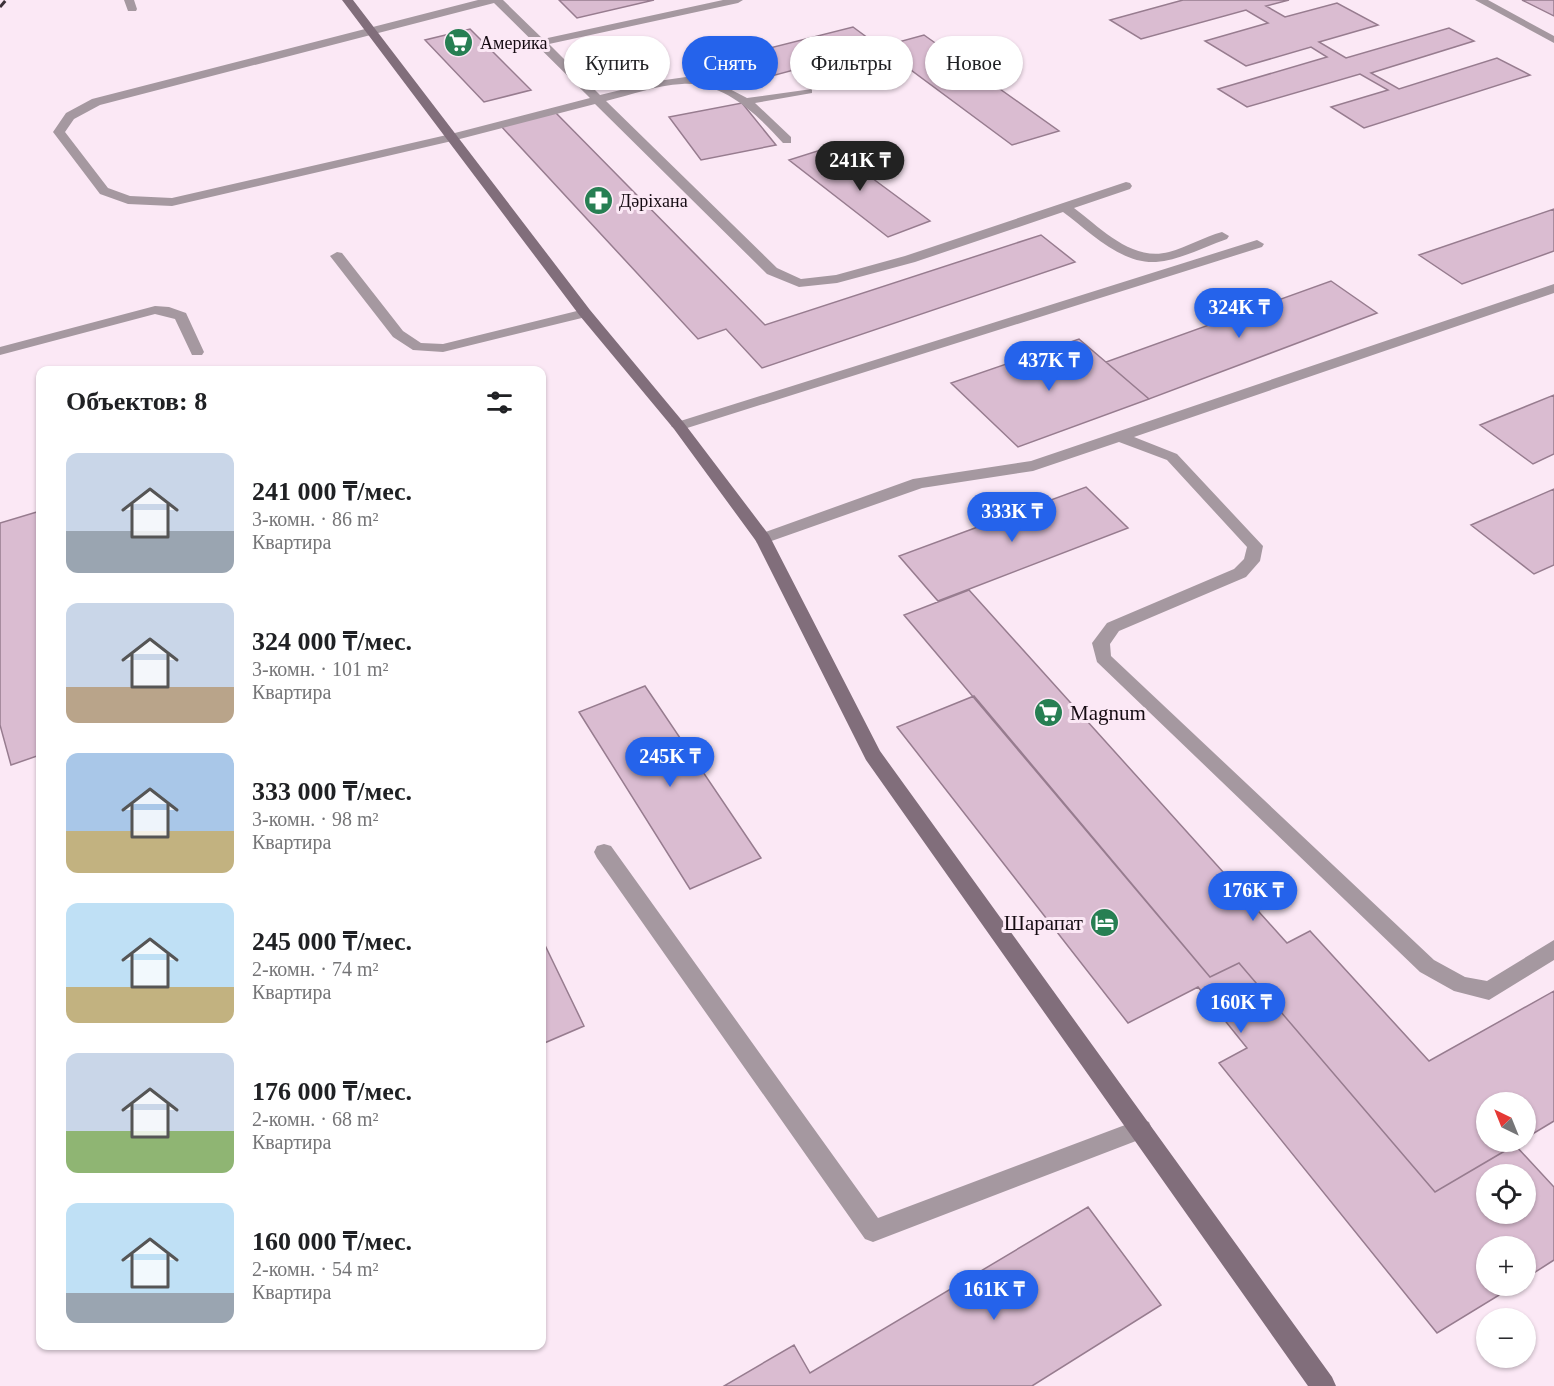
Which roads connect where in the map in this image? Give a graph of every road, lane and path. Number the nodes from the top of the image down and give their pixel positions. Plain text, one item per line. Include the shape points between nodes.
1 (347, 0) edge
2 (491, 0) edge
3 (496, 0) edge
4 (738, 0) edge
5 (1480, 0) edge
6 (372, 32) junction
7 (1554, 40) edge
8 (540, 43) junction
9 (808, 91) dead end
10 (597, 99) junction
11 (747, 101) junction
12 (452, 137) junction
13 (787, 140) dead end
14 (1126, 186) dead end
15 (1065, 207) junction
16 (1222, 236) dead end
17 (1257, 244) dead end
18 (337, 256) dead end
19 (1554, 288) edge
20 (585, 313) junction
21 (0, 351) edge
22 (197, 352) dead end
23 (679, 426) junction
24 (1119, 436) junction
25 (763, 539) junction
26 (604, 852) dead end
27 (1554, 949) edge
28 (1142, 1129) junction
29 (1323, 1386) edge

1 - 6 street
2 - 6 street
3 - 8 street
4 - 8 street
5 - 7 street
6 - 12 street
6 - 12 street via 96,102 70,116 59,132 104,191 128,200 172,202
8 - 10 street
9 - 11 street
10 - 11 street via 685,80
10 - 12 street
10 - 15 street via 772,271 800,283 837,279 910,259
11 - 13 street
12 - 20 street
14 - 15 street
15 - 16 street via 1125,250 1145,258 1171,254
17 - 23 street
18 - 20 street via 398,334 418,347 443,348
19 - 24 street
20 - 23 street
21 - 22 street via 155,310 169,310 181,316
23 - 25 street
24 - 25 street via 1034,466 919,483
24 - 27 street via 1172,457 1255,546 1252,561 1240,573 1113,627 1101,643 1103,658 1427,966 1461,985 1489,991
25 - 28 street via 873,755
26 - 28 street via 873,1231
28 - 29 street

